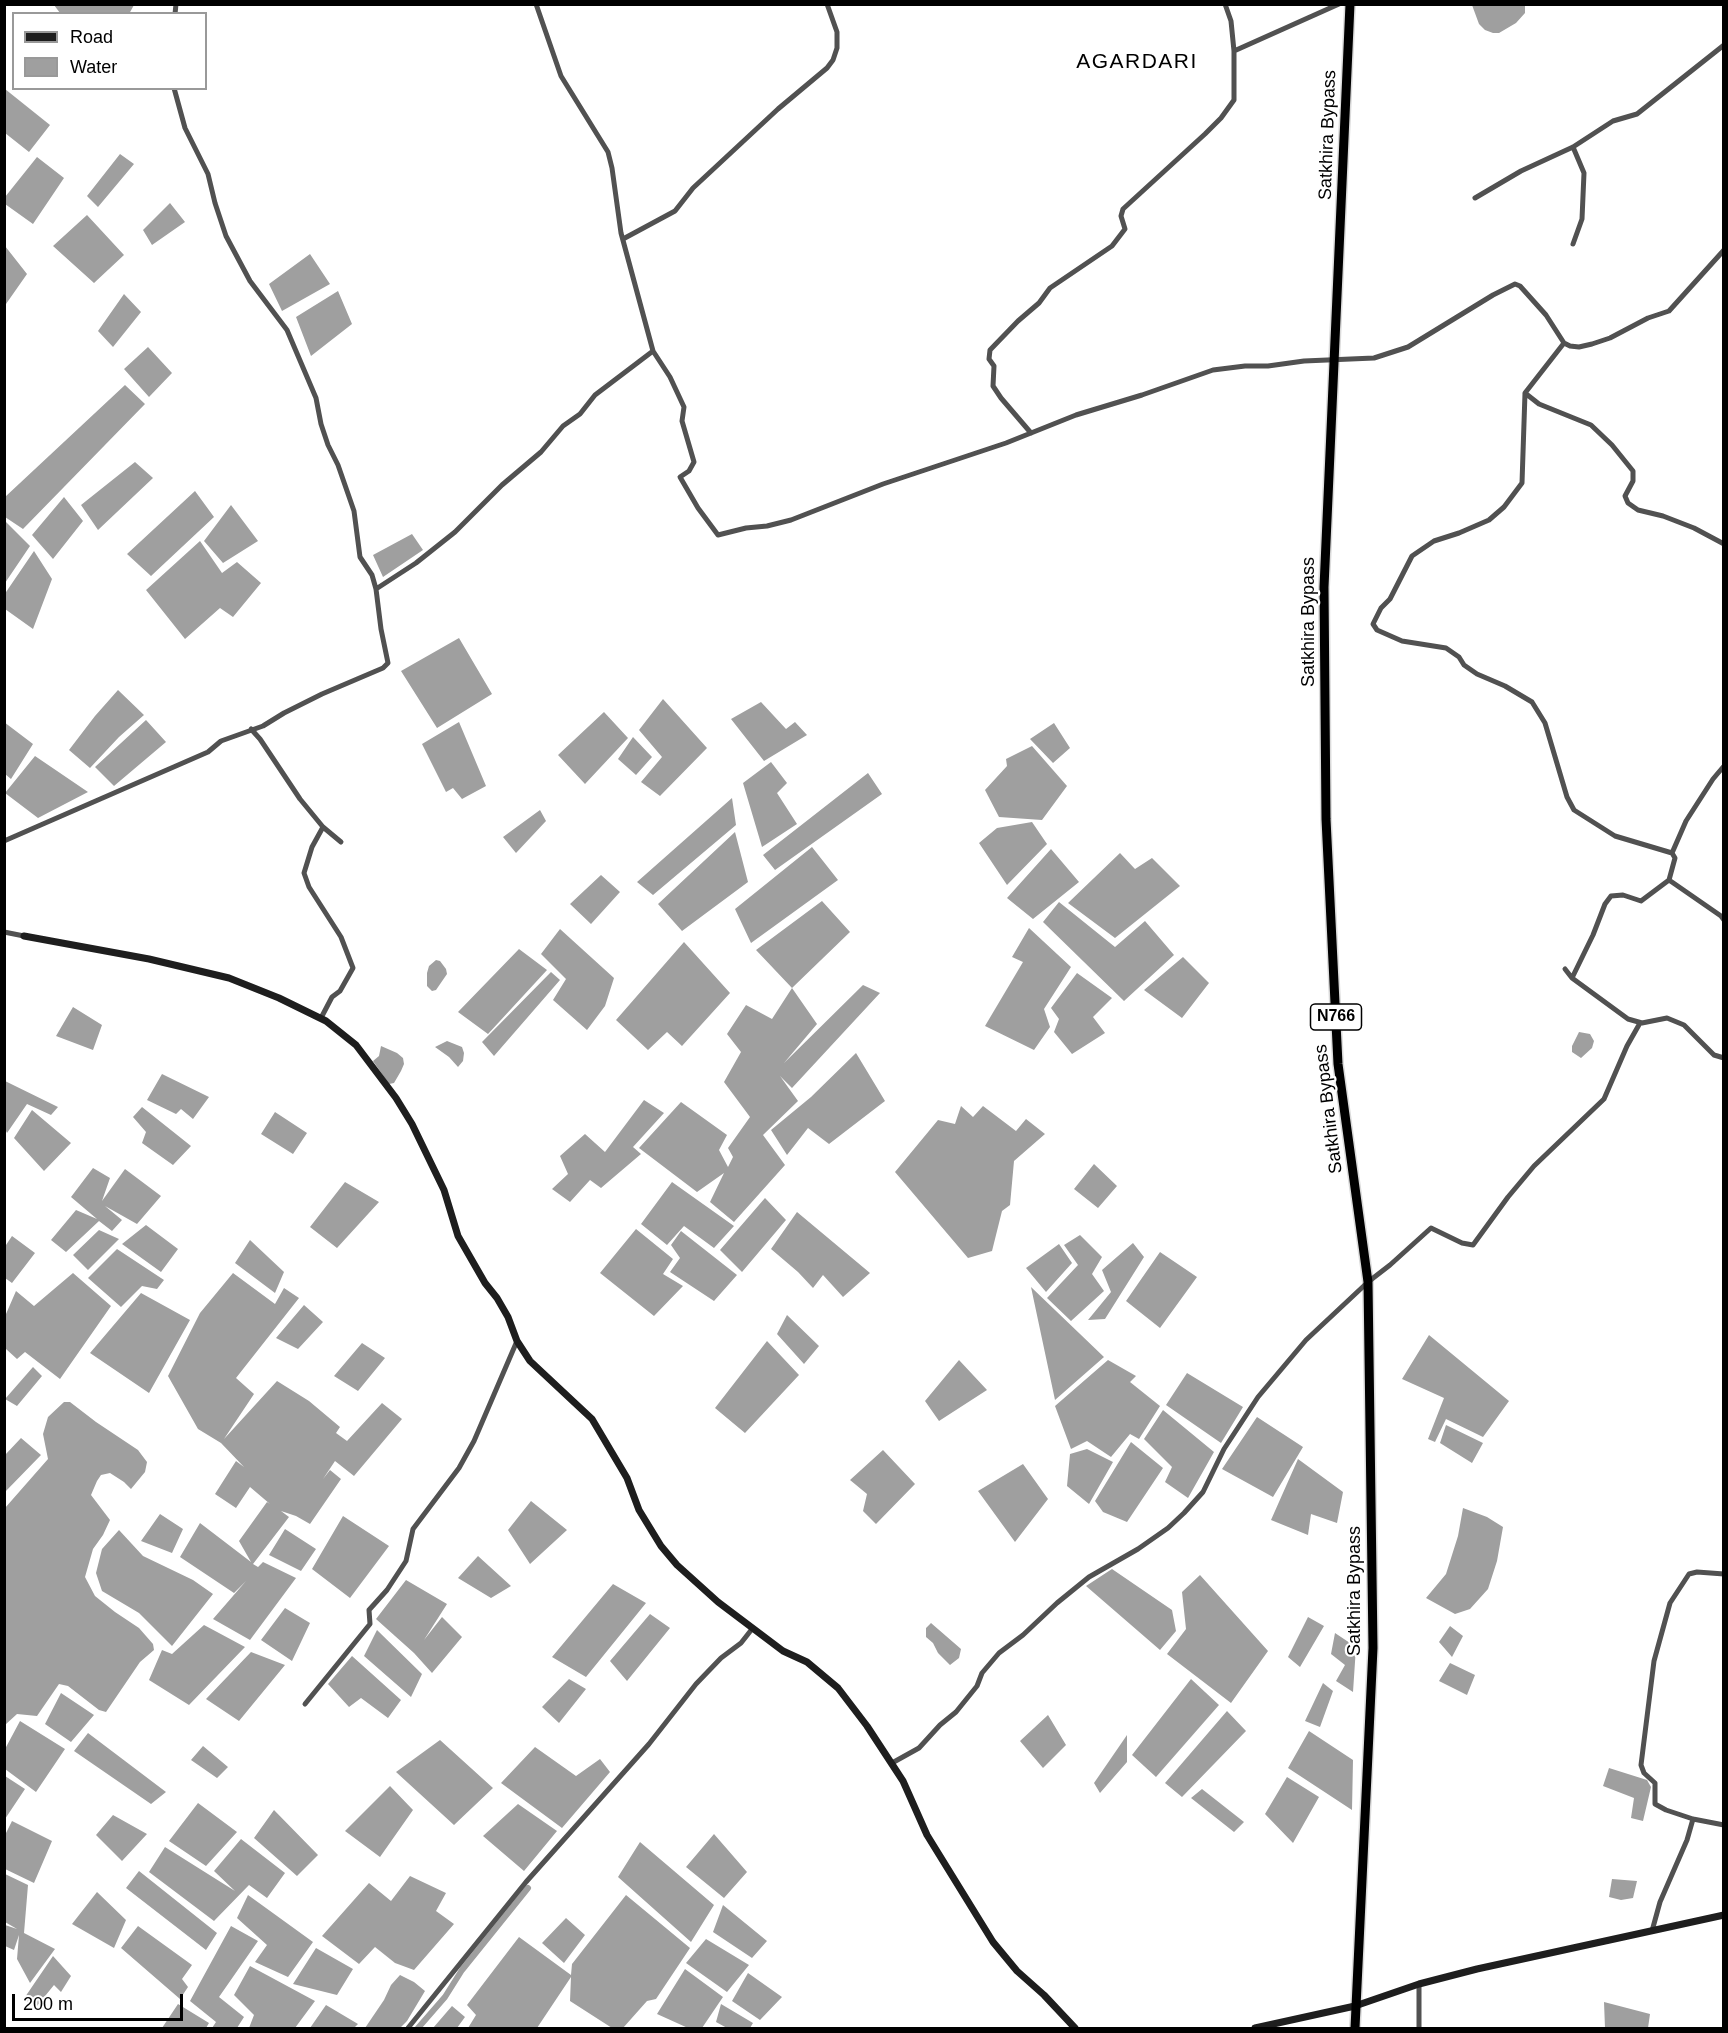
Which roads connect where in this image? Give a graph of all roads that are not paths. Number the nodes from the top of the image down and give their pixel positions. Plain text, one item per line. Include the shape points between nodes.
1 (536, 4) edge
2 (827, 4) edge
3 (1225, 4) edge
4 (1339, 4) edge
5 (1350, 4) edge
6 (1724, 45) edge
7 (1234, 51) junction
8 (175, 90) edge
9 (1573, 147) junction
10 (1475, 198) dead end
11 (623, 239) junction
12 (1573, 244) dead end
13 (1724, 250) edge
14 (1564, 343) junction
15 (653, 351) junction
16 (1335, 359) junction
17 (1525, 393) junction
18 (1031, 433) junction
19 (1724, 544) edge
20 (376, 589) junction
21 (251, 729) junction
22 (1724, 766) edge
23 (323, 827) junction
24 (4, 842) edge
25 (341, 842) dead end
26 (1672, 853) junction
27 (1669, 880) junction
28 (1724, 920) edge
29 (4, 932) edge
30 (24, 936) joint
31 (1565, 969) dead end
32 (1572, 978) junction
33 (321, 1018) junction
34 (1640, 1023) junction
35 (1724, 1058) edge
36 (1368, 1282) junction
37 (517, 1341) junction
38 (1724, 1574) edge
39 (752, 1629) junction
40 (305, 1704) dead end
41 (891, 1763) junction
42 (1693, 1819) junction
43 (1724, 1825) edge
44 (1724, 1915) edge
45 (1652, 1931) junction
46 (1419, 1984) junction
47 (1355, 2006) junction
48 (408, 2028) edge
49 (1075, 2028) edge
50 (1255, 2028) edge
51 (1355, 2028) edge
52 (1419, 2028) edge

1 - 11 street via 561,76 608,152
2 - 11 street via 837,32 837,48 827,68 693,188 675,211
3 - 7 street
4 - 7 street
5 - 16 highway, Satkhira Bypass / N766
6 - 9 street via 1637,114 1613,121
7 - 18 street via 1234,99 1221,118 1123,209 1125,229 1112,246 1050,288 990,350 993,386
8 - 20 street via 185,128 208,174 226,236 302,362 354,511 360,557
9 - 10 street
9 - 12 street via 1584,173 1582,219
11 - 15 street
13 - 14 street via 1669,311 1592,344 1579,347
14 - 16 street via 1546,315 1515,284 1408,347 1374,358
14 - 17 street
15 - 18 street via 684,407 682,420 694,462 680,477 718,535 791,519
15 - 20 street via 596,395 541,453 455,532
16 - 18 street via 1213,370
16 - 36 highway, Satkhira Bypass / N766 via 1324,587 1326,819 1338,1065
17 - 19 street via 1539,404 1591,424 1612,445 1633,471 1633,482 1625,496 1628,503
17 - 26 street via 1522,483 1489,520 1434,540 1412,556 1373,624 1377,630 1402,641 1446,648 1477,674 1532,702 1545,723 1574,810 1615,836
20 - 21 street via 388,663
21 - 23 street
21 - 24 street via 220,741 208,752
22 - 26 street via 1686,821
23 - 25 street
23 - 33 street via 304,873 341,937 353,968
26 - 27 street via 1675,858
27 - 28 street
27 - 32 street via 1641,901 1611,896
29 - 30 street
30 - 33 street via 229,978
31 - 32 street
32 - 34 street via 1628,1019
33 - 37 street via 356,1046 405,1111 437,1172 458,1236 508,1317
34 - 35 street via 1667,1018 1684,1025 1714,1055
34 - 36 street via 1604,1100 1534,1166 1473,1245 1431,1228
36 - 41 street via 1306,1340 1258,1397 1224,1449 1203,1492 1176,1521 1057,1602 999,1653 956,1712 919,1748
36 - 47 highway, Satkhira Bypass / N766 via 1373,1648
37 - 39 street via 530,1361 592,1419 661,1546 677,1565
37 - 40 street via 474,1441 459,1468 413,1529 406,1562 369,1610 370,1624
38 - 42 street via 1689,1574 1670,1602 1654,1661 1645,1720 1641,1765 1655,1783 1654,1804
39 - 41 street via 807,1662 838,1688
39 - 48 street via 696,1684 649,1744 526,1882
41 - 49 street via 927,1835 993,1942
42 - 43 street
42 - 45 street
44 - 45 street
45 - 46 street
46 - 47 street
46 - 52 street
47 - 50 street
47 - 51 highway, Satkhira Bypass / N766

